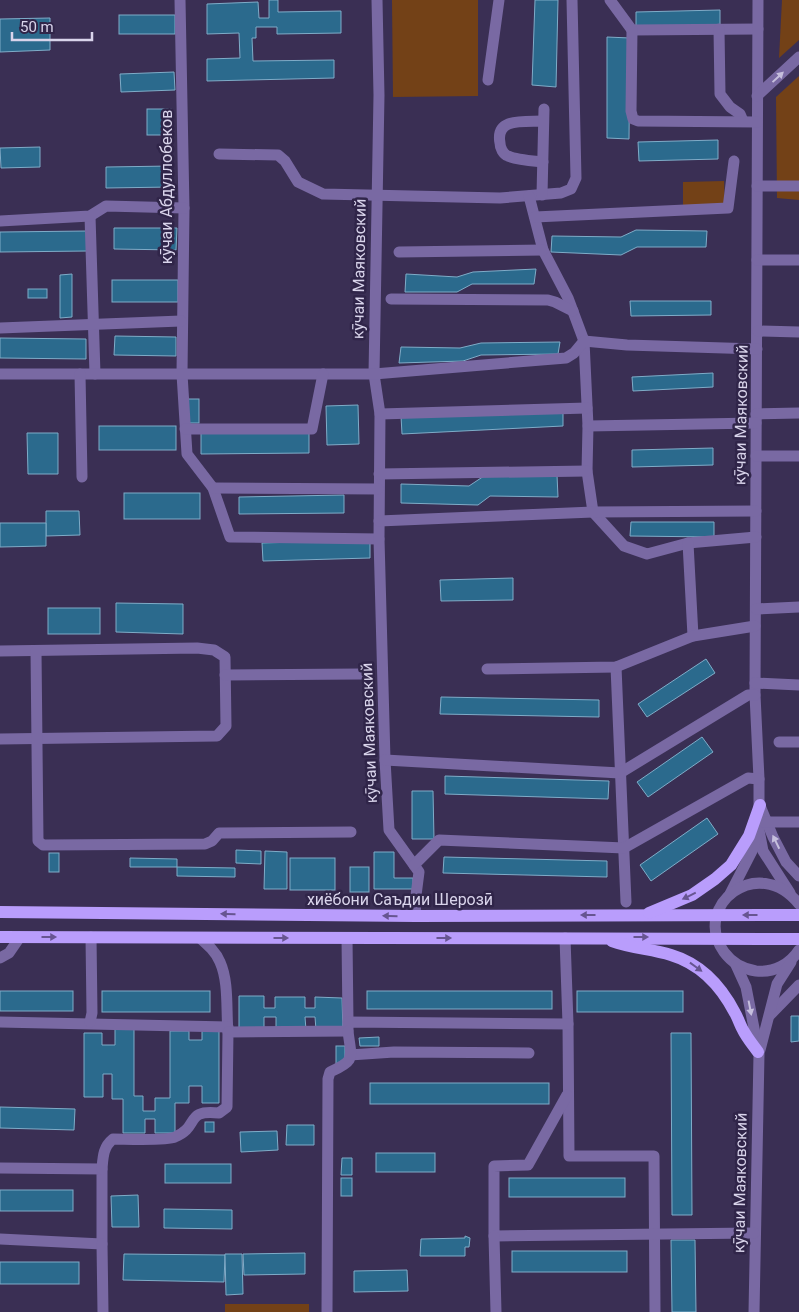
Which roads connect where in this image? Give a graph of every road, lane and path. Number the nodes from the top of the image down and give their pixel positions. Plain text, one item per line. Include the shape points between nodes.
1 (180, 0) edge
2 (377, 0) edge
3 (499, 0) edge
4 (572, 0) edge
5 (610, 0) edge
6 (758, 0) edge
7 (718, 29) junction
8 (758, 29) junction
9 (632, 30) junction
10 (799, 57) edge
11 (488, 80) dead end
12 (757, 96) junction
13 (544, 109) dead end
14 (543, 121) junction
15 (743, 121) junction
16 (757, 122) junction
17 (219, 154) dead end
18 (734, 161) dead end
19 (543, 162) junction
20 (757, 186) junction
21 (799, 186) edge
22 (542, 194) junction
23 (376, 195) junction
24 (529, 196) junction
25 (184, 208) junction
26 (90, 216) junction
27 (534, 218) junction
28 (0, 221) edge
29 (543, 250) junction
30 (399, 252) dead end
31 (757, 260) junction
32 (799, 260) edge
33 (391, 299) dead end
34 (573, 310) junction
35 (181, 321) junction
36 (95, 324) junction
37 (0, 328) edge
38 (758, 332) junction
39 (799, 332) edge
40 (584, 341) junction
41 (757, 350) junction
42 (0, 374) edge
43 (80, 374) junction
44 (96, 374) junction
45 (182, 374) junction
46 (322, 374) junction
47 (374, 374) junction
48 (586, 408) junction
49 (380, 414) junction
50 (799, 414) edge
51 (756, 418) junction
52 (588, 426) junction
53 (185, 429) junction
54 (756, 456) junction
55 (799, 456) edge
56 (587, 470) junction
57 (379, 474) junction
58 (82, 477) dead end
59 (212, 488) junction
60 (378, 489) junction
61 (756, 511) junction
62 (593, 512) junction
63 (378, 521) junction
64 (756, 537) junction
65 (378, 538) junction
66 (688, 543) junction
67 (799, 607) edge
68 (756, 609) junction
69 (755, 626) junction
70 (693, 636) junction
71 (0, 651) edge
72 (36, 651) junction
73 (616, 667) junction
74 (487, 669) dead end
75 (361, 674) dead end
76 (225, 676) junction
77 (799, 685) edge
78 (755, 689) junction
79 (0, 739) edge
80 (36, 739) junction
81 (779, 742) dead end
82 (799, 742) edge
83 (385, 760) junction
84 (620, 773) junction
85 (759, 779) junction
86 (760, 805) junction
87 (799, 822) edge
88 (762, 824) junction
89 (352, 832) dead end
90 (624, 848) junction
91 (414, 865) junction
92 (799, 876) edge
93 (790, 893) junction
94 (729, 895) junction
95 (626, 902) dead end
96 (799, 904) edge
97 (0, 912) edge
98 (643, 915) junction
99 (717, 915) junction
100 (416, 916) junction
101 (799, 916) edge
102 (0, 937) edge
103 (20, 937) junction
104 (91, 937) junction
105 (717, 937) junction
106 (200, 938) junction
107 (347, 938) junction
108 (564, 938) junction
109 (600, 938) junction
110 (799, 938) edge
111 (797, 952) edge
112 (0, 958) edge
113 (736, 964) junction
114 (799, 985) edge
115 (769, 1016) junction
116 (0, 1022) edge
117 (90, 1022) junction
118 (568, 1024) junction
119 (348, 1027) junction
120 (228, 1029) junction
121 (528, 1053) dead end
122 (758, 1053) junction
123 (350, 1055) junction
124 (568, 1094) junction
125 (0, 1168) edge
126 (102, 1169) junction
127 (754, 1233) junction
128 (655, 1234) junction
129 (494, 1236) junction
130 (0, 1239) edge
131 (102, 1244) junction
132 (104, 1312) edge
133 (327, 1312) edge
134 (496, 1312) edge
135 (655, 1312) edge
136 (754, 1312) edge

1 - 25 street, кӯчаи Абдуллобеков
2 - 23 street, кӯчаи Маяковский
3 - 11 street
4 - 22 street via 576,178 571,189 561,194
5 - 9 street
6 - 8 street, кӯчаи Маяковский
7 - 8 street
7 - 9 street
7 - 15 street via 720,94
8 - 12 street, кӯчаи Маяковский
9 - 15 street via 630,111 633,119
12 -> 10 street
12 - 16 street, кӯчаи Маяковский
13 - 14 street
14 - 19 street
14 - 19 street via 511,123 499,132 502,151 507,156
15 - 16 street
16 - 20 street, кӯчаи Маяковский
17 - 23 street via 278,155 298,182 323,194
18 - 27 street via 728,208
19 - 22 street
20 - 21 street
20 - 31 street, кӯчаи Маяковский
22 - 24 street
23 - 24 street
23 - 47 street, кӯчаи Маяковский
24 - 27 street
25 - 26 street via 106,206
25 - 35 street, кӯчаи Абдуллобеков
26 - 28 street
26 - 36 street
27 - 29 street
29 - 30 street
29 - 34 street
31 - 32 street
31 - 38 street, кӯчаи Маяковский
33 - 34 street via 548,300
34 - 40 street
35 - 36 street
35 - 45 street, кӯчаи Абдуллобеков
36 - 37 street
36 - 44 street
38 - 39 street
38 - 41 street, кӯчаи Маяковский
40 - 41 street
40 - 47 street via 566,358
40 - 48 street
41 - 51 street, кӯчаи Маяковский
42 - 43 street
43 - 44 street
43 - 58 street
44 - 45 street
45 - 46 street
45 - 53 street
46 - 47 street
46 - 53 street via 312,429
47 - 49 street, кӯчаи Маяковский
48 - 49 street
48 - 52 street
49 - 57 street, кӯчаи Маяковский
50 - 51 street
51 - 52 street
51 - 54 street, кӯчаи Маяковский
52 - 56 street
53 - 59 street via 187,454
54 - 55 street
54 - 61 street, кӯчаи Маяковский
56 - 57 street
56 - 62 street
57 - 60 street, кӯчаи Маяковский
59 - 60 street
59 - 65 street via 230,537
60 - 63 street, кӯчаи Маяковский
61 - 62 street
61 - 64 street, кӯчаи Маяковский
62 - 63 street
62 - 66 street via 624,546 647,554
63 - 65 street, кӯчаи Маяковский
64 - 66 street
64 - 68 street, кӯчаи Маяковский
65 - 83 street, кӯчаи Маяковский
66 - 70 street
67 - 68 street
68 - 69 street, кӯчаи Маяковский
69 - 70 street
69 - 78 street, кӯчаи Маяковский
70 - 73 street
71 - 72 street
72 - 76 street via 214,650 224,657
72 - 80 street
73 - 74 street
73 - 84 street
75 - 76 street
76 - 80 street via 226,726 217,736
77 - 78 street
78 - 84 street
78 - 85 street, кӯчаи Маяковский
79 - 80 street
80 - 89 street via 38,841 43,845 205,844 219,833
81 - 82 street
83 - 84 street
83 - 91 street, кӯчаи Маяковский via 390,830
84 - 90 street
85 - 86 street, кӯчаи Маяковский
85 - 90 street via 748,778
86 - 88 street, кӯчаи Маяковский
86 -> 98 main road via 749,836 731,865 692,895
87 - 88 street
92 -> 88 street
88 - 93 street, кӯчаи Маяковский via 763,851
88 - 94 street, кӯчаи Маяковский
90 - 91 street via 439,840
90 - 95 street
91 - 100 street, кӯчаи Маяковский via 419,872
93 - 94 street, кӯчаи Маяковский via 766,882 740,887
93 - 96 street, кӯчаи Маяковский
94 - 99 street, кӯчаи Маяковский
100 -> 97 main road, хиёбони Саъдии Шерозӣ
98 - 99 main road, хиёбони Саъдии Шерозӣ
98 -> 100 main road, хиёбони Саъдии Шерозӣ
101 -> 99 main road, хиёбони Саъдии Шерозӣ
99 - 105 street
102 - 103 main road
103 -> 104 main road
103 - 112 street via 9,953
104 - 106 main road
104 - 117 street
109 -> 105 main road
105 - 110 main road
105 - 113 street, кӯчаи Маяковский via 721,948
106 -> 107 main road
106 - 120 street via 220,961
107 -> 108 main road
107 - 119 street
108 - 109 main road
108 - 118 street
109 -> 122 main road via 689,961 723,992
111 - 113 street, кӯчаи Маяковский via 786,964 761,972
111 - 115 street, кӯчаи Маяковский via 778,984
113 -> 122 street, кӯчаи Маяковский via 746,987
114 - 115 street
115 - 122 street, кӯчаи Маяковский
116 - 117 street
117 - 120 street
118 - 119 street
118 - 124 street
119 - 120 street
119 - 123 street
120 - 126 street via 228,1107 219,1113 197,1115 183,1133 173,1138 113,1139 104,1151
121 - 123 street via 394,1052
122 - 127 street, кӯчаи Маяковский
123 - 133 street via 349,1062 330,1072 328,1079
124 - 128 street via 569,1156 654,1156
124 - 129 street via 528,1165 494,1166
125 - 126 street
126 - 131 street
127 - 128 street
127 - 136 street, кӯчаи Маяковский
128 - 129 street
128 - 135 street
129 - 134 street
130 - 131 street
131 - 132 street

